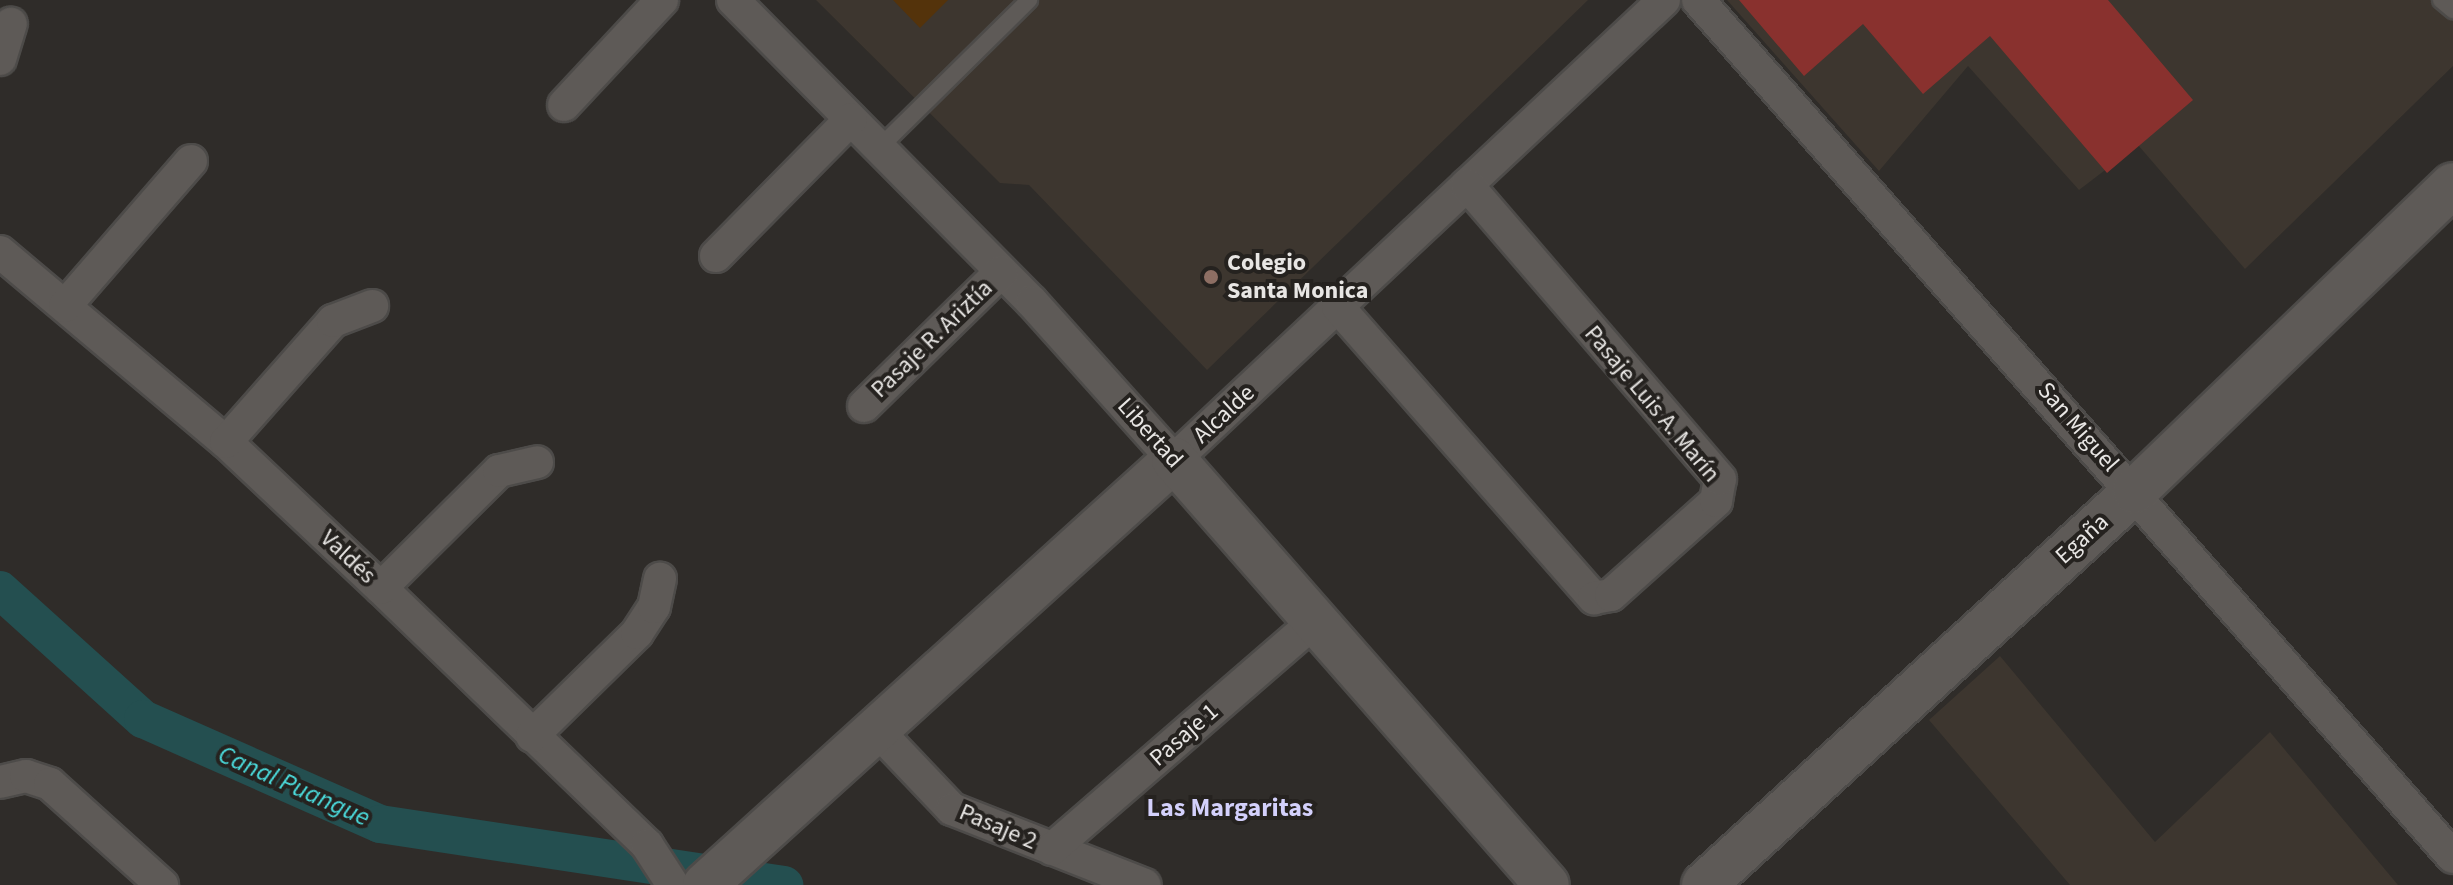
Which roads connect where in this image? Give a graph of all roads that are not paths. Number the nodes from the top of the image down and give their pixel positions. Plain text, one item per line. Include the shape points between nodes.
1 (662, 0) edge
2 (733, 0) edge
3 (1029, 0) edge
4 (1664, 0) edge
5 (1698, 0) edge
6 (2441, 0) edge
7 (2453, 10) edge
8 (11, 24) dead end
9 (0, 59) edge
10 (564, 105) dead end
11 (851, 119) junction
12 (879, 148) junction
13 (191, 161) dead end
14 (1467, 185) junction
15 (2453, 185) edge
16 (0, 252) edge
17 (716, 256) dead end
18 (1001, 272) junction
19 (65, 306) junction
20 (372, 306) dead end
21 (1338, 307) junction
22 (864, 406) dead end
23 (226, 442) junction
24 (1174, 460) junction
25 (537, 462) dead end
26 (2135, 491) junction
27 (660, 579) dead end
28 (381, 588) junction
29 (1316, 620) junction
30 (877, 730) junction
31 (532, 736) junction
32 (0, 782) edge
33 (1052, 849) junction
34 (2453, 857) edge
35 (162, 885) edge
36 (673, 885) edge
37 (705, 885) edge
38 (1145, 885) edge
39 (1547, 885) edge
40 (1704, 885) edge

1 - 10 street
2 - 11 street, Libertad
3 - 12 lane
4 - 14 street, Alcalde
5 - 26 street, San Miguel
6 - 7 lane
8 - 9 street
11 - 12 street, Libertad
11 - 17 street
12 - 18 street, Libertad
13 - 19 street
14 - 21 street, Alcalde
14 - 21 street, Pasaje Luis A. Marín via 1720,479 1716,501 1611,595 1594,598
15 - 26 street, Egaña
16 - 19 street, Valdés
18 - 22 street, Pasaje R. Ariztía
18 - 24 street, Libertad
19 - 23 street, Valdés
20 - 23 street via 333,321
21 - 24 street, Alcalde
23 - 28 street, Valdés
24 - 29 street, Libertad
24 - 30 street, Alcalde
25 - 28 street via 499,471
26 - 34 street, San Miguel
26 - 40 street, Egaña
27 - 31 street via 654,607 637,633
28 - 31 street, Valdés
29 - 33 street, Pasaje 1
29 - 39 street, Libertad
30 - 33 street, Pasaje 2 via 952,809
30 - 37 street, Alcalde
31 - 36 street, Valdés via 647,845
32 - 35 street via 26,776 50,784
33 - 38 street, Pasaje 2

